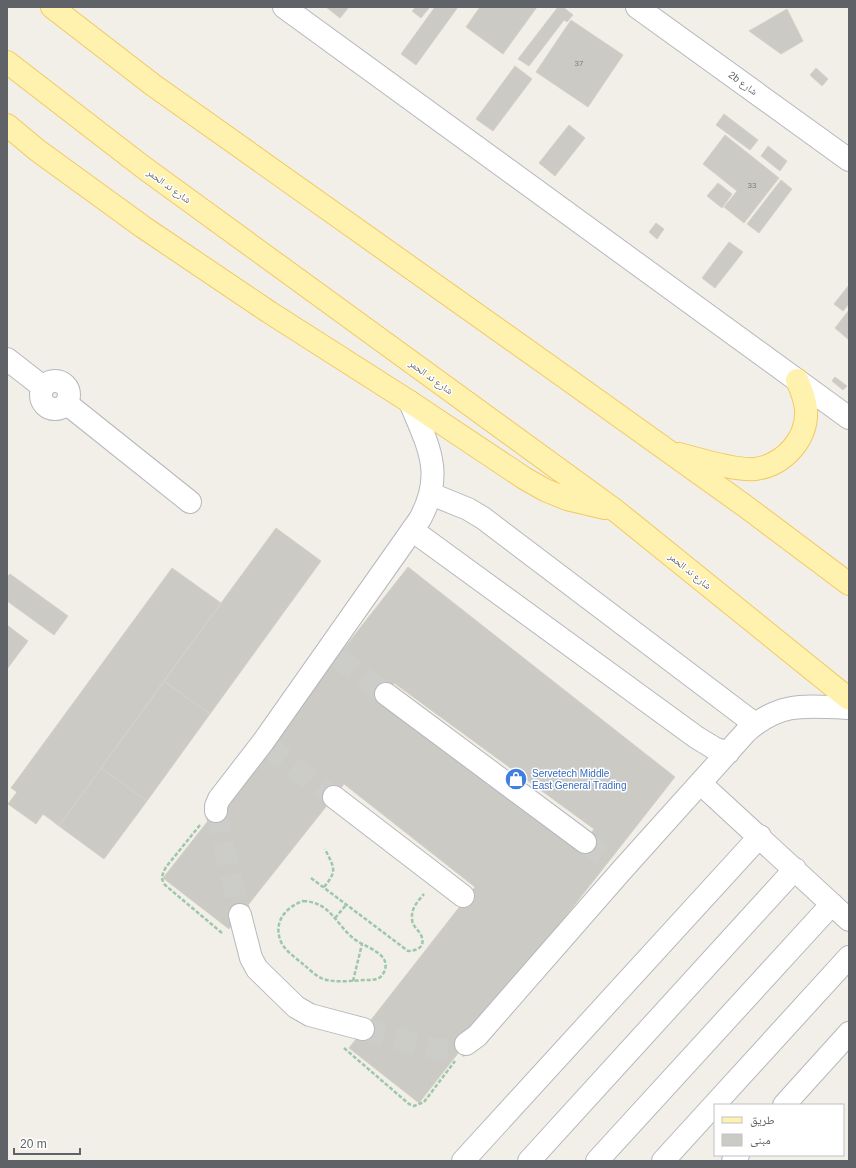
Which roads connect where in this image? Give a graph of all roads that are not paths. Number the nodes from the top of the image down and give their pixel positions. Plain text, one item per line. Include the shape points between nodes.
1 (52, 7) edge
2 (284, 7) edge
3 (637, 7) edge
4 (661, 14) edge
5 (7, 62) edge
6 (7, 125) edge
7 (849, 160) edge
8 (7, 359) edge
9 (797, 380) junction
10 (410, 402) junction
11 (849, 418) edge
12 (668, 452) junction
13 (431, 494) junction
14 (190, 502) dead end
15 (616, 511) junction
16 (412, 530) junction
17 (849, 584) edge
18 (386, 694) tunnel mouth
19 (849, 699) edge
20 (849, 708) edge
21 (755, 724) junction
22 (728, 753) junction
23 (700, 783) junction
24 (334, 797) tunnel mouth
25 (216, 808) tunnel mouth
26 (760, 836) junction
27 (585, 842) tunnel mouth
28 (795, 869) junction
29 (463, 896) dead end
30 (832, 904) junction
31 (240, 915) tunnel mouth
32 (849, 920) edge
33 (849, 957) edge
34 (363, 1029) tunnel mouth
35 (849, 1033) edge
36 (468, 1043) tunnel mouth
37 (715, 1104) edge
38 (785, 1104) edge
39 (714, 1105) edge
40 (463, 1161) edge
41 (529, 1161) edge
42 (597, 1161) edge
43 (663, 1161) edge

1 - 12 main road via 153,85
2 - 9 street
3 - 4 street, 2b شارع
4 - 7 street, 2b شارع
5 - 15 main road, شارع ند الحمر via 143,167
6 - 10 main road via 143,227 269,312
8 - 14 street via 43,387 49,382 63,383 68,389 66,403
9 - 11 street
9 - 12 main road via 804,398 805,422 796,444 778,461 754,469 742,469
10 - 13 street via 431,454
10 - 15 main road via 545,490 567,499
12 - 17 main road
13 - 16 street via 427,507
13 - 21 street via 483,518
15 - 19 main road, شارع ند الحمر
16 - 22 street via 696,738
16 - 25 street via 333,653 265,744 224,792
18 - 27 street
20 - 21 street via 791,708
21 - 22 street
22 - 23 street
23 - 26 street
23 - 36 street via 616,865 477,1036
24 - 29 street
26 - 28 street
26 - 40 street
28 - 30 street
28 - 41 street
30 - 32 street
30 - 42 street
31 - 34 street via 251,958 257,969 300,1010
33 - 37 street
35 - 38 street
39 - 43 street

